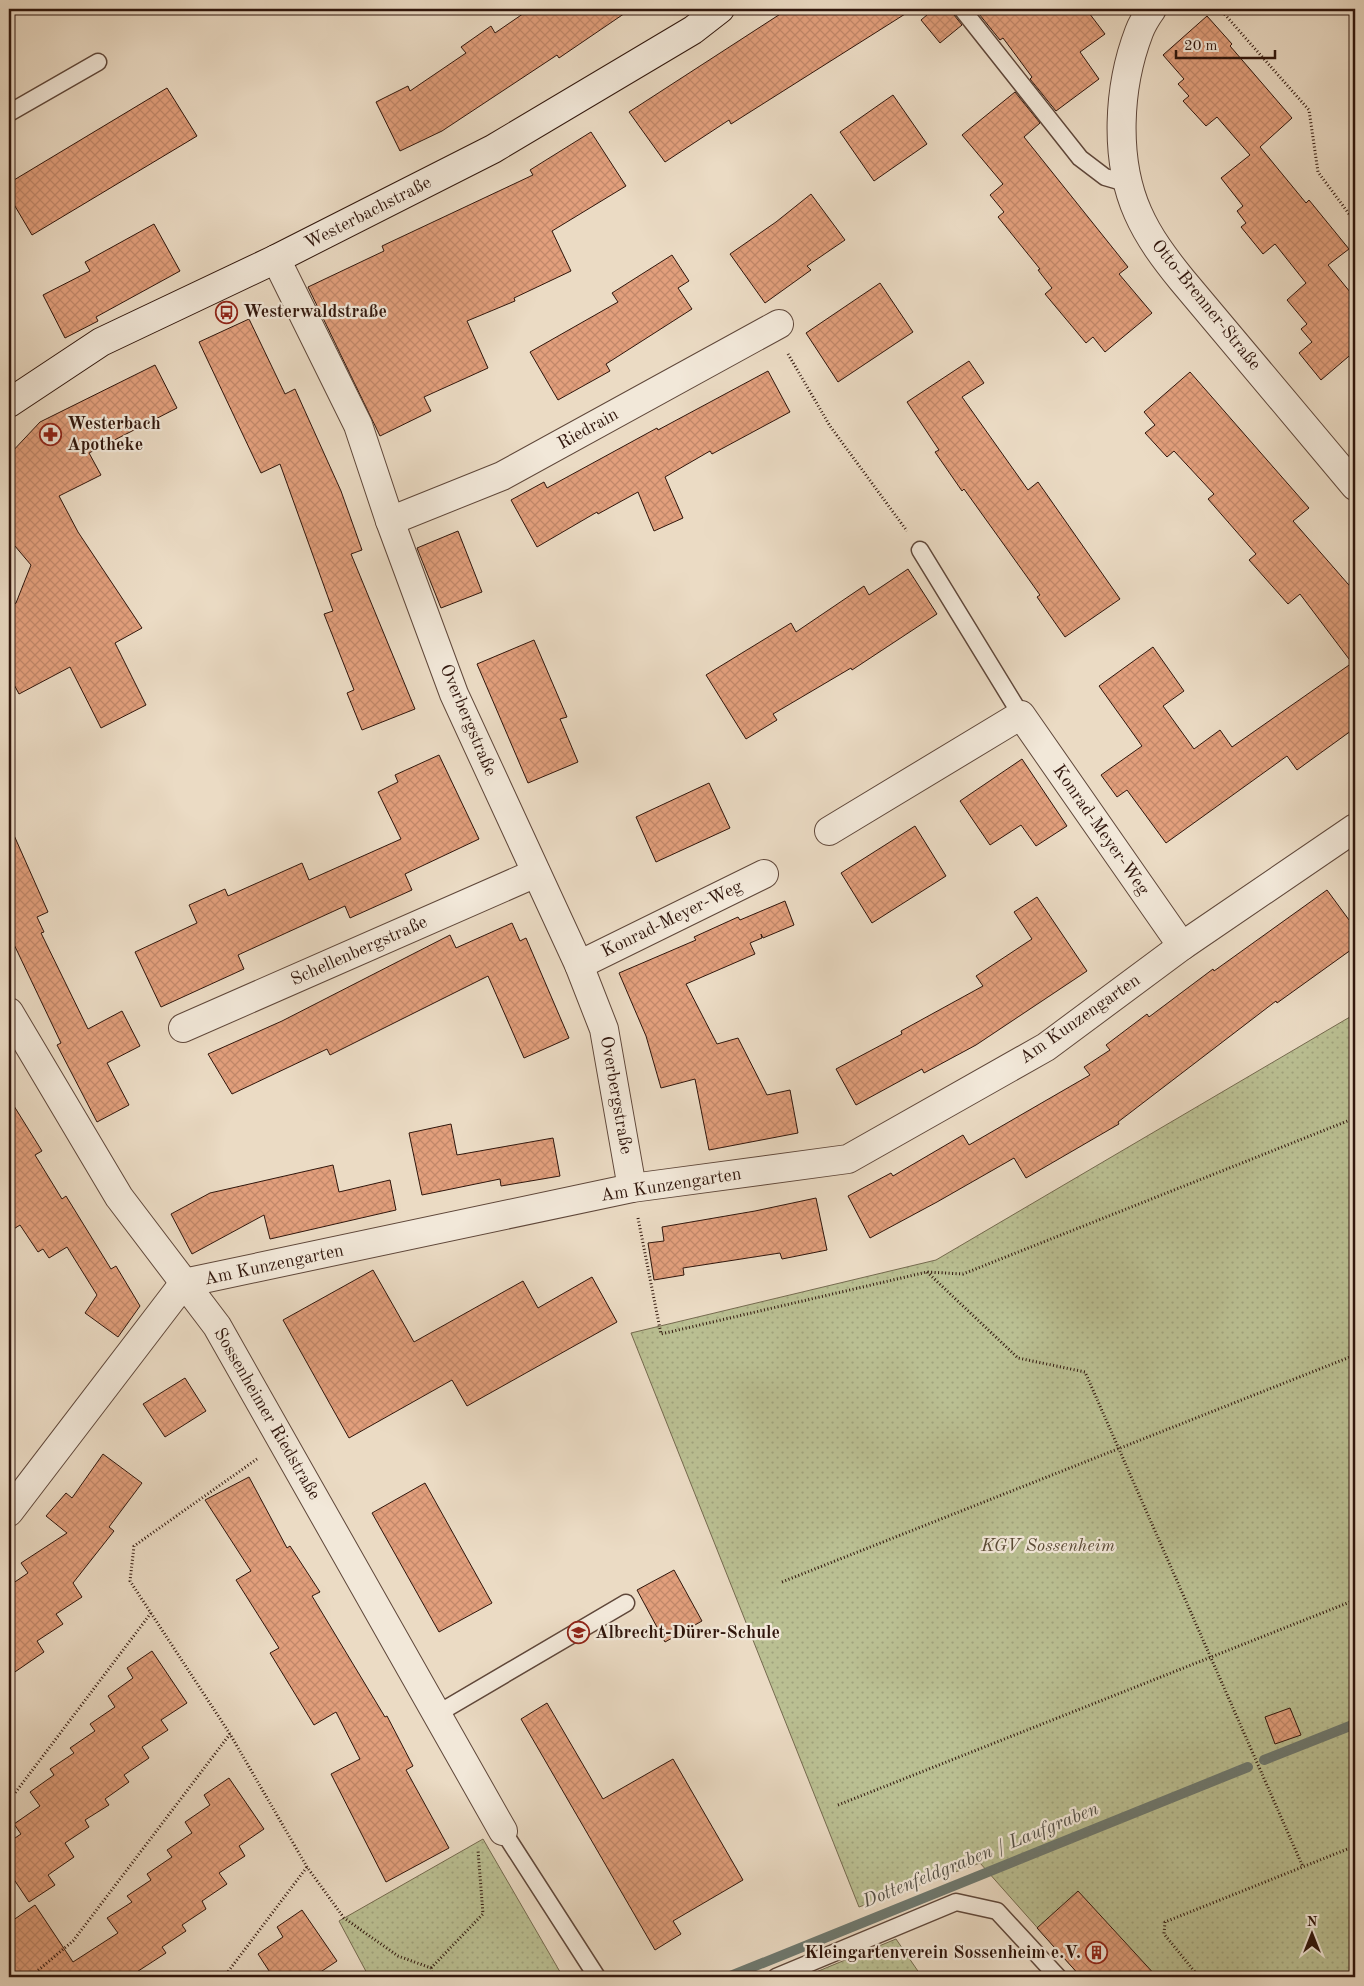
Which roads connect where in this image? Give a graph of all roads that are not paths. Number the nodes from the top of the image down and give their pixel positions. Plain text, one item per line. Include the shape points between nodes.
1 (720, 9) edge
2 (962, 9) edge
3 (1152, 9) edge
4 (98, 62) dead end
5 (9, 113) edge
6 (1129, 184) junction
7 (276, 259) junction
8 (776, 326) road end
9 (9, 403) edge
10 (1355, 486) edge
11 (390, 521) junction
12 (920, 550) road end
13 (1021, 714) junction
14 (1355, 828) edge
15 (828, 831) dead end
16 (536, 873) junction
17 (764, 874) dead end
18 (1182, 946) junction
19 (579, 965) junction
20 (9, 1012) edge
21 (183, 1028) dead end
22 (632, 1188) junction
23 (184, 1284) junction
24 (9, 1512) edge
25 (626, 1603) dead end
26 (437, 1714) junction
27 (503, 1831) joint
28 (597, 1977) edge
29 (776, 1977) edge
30 (1058, 1977) edge

1 - 7 street, Westerbachstraße via 693,30 493,150
2 - 6 lane via 1080,158 1105,177
3 - 6 street, Otto-Brenner-Straße via 1139,31 1124,94 1122,126
4 - 5 lane
6 - 10 street, Otto-Brenner-Straße via 1138,212 1156,247
7 - 9 street, Westerbachstraße via 100,342
7 - 11 street, Overbergstraße via 358,425
8 - 11 street, Riedrain via 502,476
11 - 16 street, Overbergstraße via 454,694
12 - 13 lane, Konrad-Meyer-Weg
13 - 15 street
13 - 18 street, Konrad-Meyer-Weg
14 - 18 street, Am Kunzengarten
16 - 19 street, Overbergstraße
16 - 21 street, Schellenbergstraße
17 - 19 street, Konrad-Meyer-Weg
18 - 22 street, Am Kunzengarten via 1046,1048 848,1159
19 - 22 street, Overbergstraße via 604,1029
20 - 23 street, Sossenheimer Riedstraße via 119,1197
22 - 23 street, Am Kunzengarten
23 - 24 street, Am Kunzengarten
23 - 26 street, Sossenheimer Riedstraße via 217,1326
25 - 26 lane
26 - 27 street, Sossenheimer Riedstraße
27 - 28 lane
29 - 30 lane via 956,1902 997,1912

